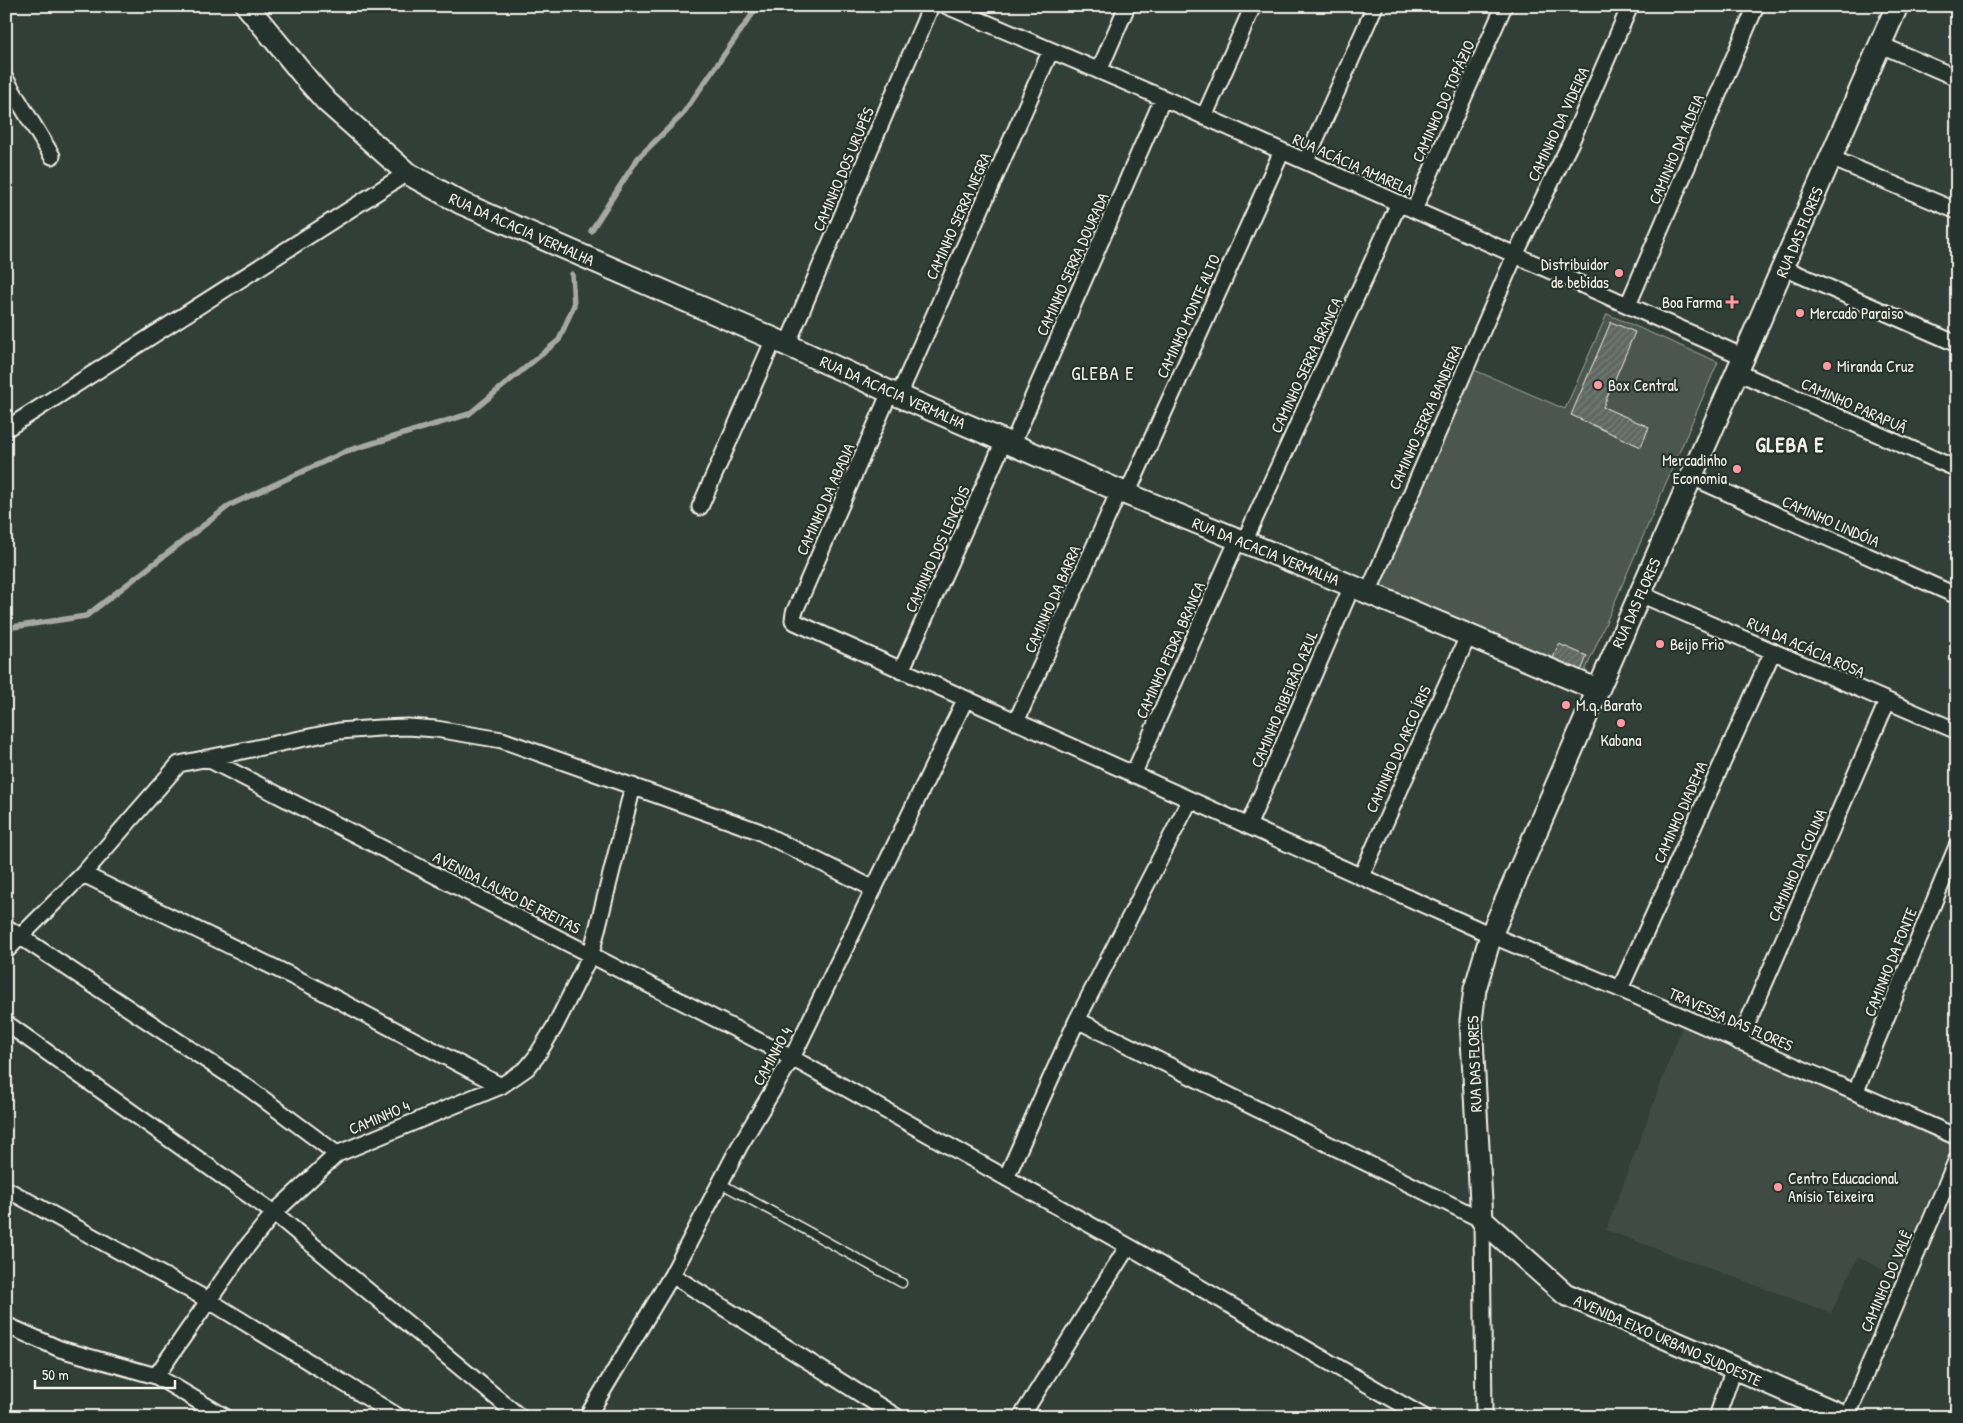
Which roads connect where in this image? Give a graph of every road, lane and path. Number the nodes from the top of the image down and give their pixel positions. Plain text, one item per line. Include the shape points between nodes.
1 (247, 6) edge
2 (931, 6) edge
3 (947, 6) edge
4 (1127, 6) edge
5 (1253, 6) edge
6 (1375, 6) edge
7 (1504, 6) edge
8 (1630, 6) edge
9 (1756, 6) edge
10 (1898, 6) edge
11 (1881, 45) junction
12 (1050, 52) junction
13 (1099, 71) junction
14 (1957, 78) edge
15 (6, 80) edge
16 (1163, 98) junction
17 (1204, 117) junction
18 (1282, 151) junction
19 (52, 156) dead end
20 (1831, 158) junction
21 (1306, 161) junction
22 (407, 173) junction
23 (1399, 203) junction
24 (1414, 210) junction
25 (1957, 210) edge
26 (1515, 255) junction
27 (1784, 268) junction
28 (1628, 305) junction
29 (781, 342) junction
30 (1957, 344) edge
31 (1740, 365) junction
32 (895, 393) junction
33 (6, 429) edge
34 (1008, 443) junction
35 (1957, 469) edge
36 (1692, 477) junction
37 (1123, 493) junction
38 (700, 507) dead end
39 (1241, 540) junction
40 (1360, 590) junction
41 (1640, 594) junction
42 (1957, 596) edge
43 (793, 620) joint
44 (1468, 636) junction
45 (1773, 651) junction
46 (902, 671) junction
47 (1598, 690) junction
48 (965, 700) junction
49 (1887, 702) junction
50 (1016, 722) junction
51 (1957, 731) edge
52 (206, 758) junction
53 (1133, 775) junction
54 (633, 786) junction
55 (1190, 800) junction
56 (1248, 826) junction
57 (1957, 846) edge
58 (83, 874) junction
59 (1361, 877) junction
60 (874, 889) junction
61 (6, 927) edge
62 (21, 935) junction
63 (1491, 935) junction
64 (6, 951) edge
65 (591, 954) junction
66 (1620, 989) junction
67 (1077, 1020) junction
68 (6, 1022) edge
69 (1739, 1042) junction
70 (792, 1058) junction
71 (501, 1086) junction
72 (1856, 1091) junction
73 (1957, 1137) edge
74 (337, 1154) junction
75 (1957, 1159) edge
76 (1006, 1178) junction
77 (720, 1183) junction
78 (6, 1189) edge
79 (274, 1213) junction
80 (1482, 1220) junction
81 (1128, 1246) junction
82 (672, 1275) junction
83 (902, 1283) dead end
84 (208, 1300) junction
85 (6, 1325) edge
86 (1734, 1368) junction
87 (156, 1376) junction
88 (225, 1417) edge
89 (399, 1417) edge
90 (520, 1417) edge
91 (587, 1417) edge
92 (897, 1417) edge
93 (1020, 1417) edge
94 (1424, 1417) edge
95 (1484, 1417) edge
96 (1717, 1417) edge
97 (1846, 1417) edge

1 - 22 street, RUA DA ACACIA VERMALHA via 327,102
2 - 29 street, CAMINHO DOS URUPÊS
3 - 12 street, RUA ACÁCIA AMARELA
4 - 13 street
5 - 17 street
6 - 21 street
7 - 24 street, CAMINHO DO TOPÁZIO
8 - 26 street, CAMINHO DA VIDEIRA via 1570,142
9 - 28 street, CAMINHO DA ALDEIA
10 - 11 street, RUA DAS FLORES
11 - 14 street
11 - 20 street, RUA DAS FLORES
12 - 13 street, RUA ACÁCIA AMARELA
12 - 32 street, CAMINHO SERRA NEGRA
13 - 16 street, RUA ACÁCIA AMARELA
15 - 19 street
16 - 17 street, RUA ACÁCIA AMARELA
16 - 34 street, CAMINHO SERRA DOURADA
17 - 18 street, RUA ACÁCIA AMARELA
18 - 21 street, RUA ACÁCIA AMARELA
18 - 37 street, CAMINHO MONTE ALTO
20 - 25 street
20 - 27 street, RUA DAS FLORES
21 - 23 street, RUA ACÁCIA AMARELA
22 - 29 street, RUA DA ACACIA VERMALHA via 460,203
22 - 33 street
23 - 24 street, RUA ACÁCIA AMARELA
23 - 39 street, CAMINHO SERRA BRANCA
24 - 26 street, RUA ACÁCIA AMARELA
26 - 28 street, RUA ACÁCIA AMARELA
26 - 40 street, CAMINHO SERRA BANDEIRA
27 - 30 street
27 - 31 street, RUA DAS FLORES
28 - 31 street, RUA ACÁCIA AMARELA
29 - 32 street, RUA DA ACACIA VERMALHA
29 - 38 street, CAMINHO DOS URUPÊS
31 - 35 street, CAMINHO PARAPUÃ
31 - 36 street, RUA DAS FLORES
32 - 34 street, RUA DA ACACIA VERMALHA
32 - 43 street, CAMINHO DA ABADIA
34 - 37 street, RUA DA ACACIA VERMALHA
34 - 46 street, CAMINHO DOS LENÇÓIS
36 - 41 street, RUA DAS FLORES
36 - 42 street, CAMINHO LINDÓIA
37 - 39 street, RUA DA ACACIA VERMALHA
37 - 50 street, CAMINHO DA BARRA
39 - 40 street, RUA DA ACACIA VERMALHA
39 - 53 street, CAMINHO PEDRA BRANCA
40 - 44 street, RUA DA ACACIA VERMALHA
40 - 56 street, CAMINHO RIBEIRÃO AZUL
41 - 45 street, RUA DA ACÁCIA ROSA
41 - 47 street, RUA DAS FLORES
43 - 46 street, TRAVESSA DAS FLORES
44 - 47 street, RUA DA ACACIA VERMALHA
44 - 59 street, CAMINHO DO ARCO ÍRIS
45 - 49 street, RUA DA ACÁCIA ROSA
45 - 66 street, CAMINHO DIADEMA
46 - 48 street, TRAVESSA DAS FLORES
47 - 63 street, RUA DAS FLORES
48 - 50 street, TRAVESSA DAS FLORES
48 - 60 street, CAMINHO 4
49 - 51 street, RUA DA ACÁCIA ROSA
49 - 69 street, CAMINHO DA COLINA
50 - 53 street, TRAVESSA DAS FLORES
52 - 54 street via 340,731 426,728 502,740
52 - 58 street via 179,764
52 - 65 street, AVENIDA LAURO DE FREITAS
53 - 55 street, TRAVESSA DAS FLORES
54 - 60 street via 758,831
54 - 65 street, CAMINHO 4
55 - 56 street, TRAVESSA DAS FLORES
55 - 67 street
56 - 59 street, TRAVESSA DAS FLORES
57 - 72 street, CAMINHO DA FONTE
58 - 62 street
58 - 71 street via 317,989
59 - 63 street, TRAVESSA DAS FLORES
60 - 70 street, CAMINHO 4
61 - 62 street
62 - 64 street
62 - 74 street via 247,1087
63 - 66 street, TRAVESSA DAS FLORES
63 - 80 street, RUA DAS FLORES via 1475,989 1471,1021
65 - 70 street, AVENIDA LAURO DE FREITAS
65 - 71 street, CAMINHO 4 via 536,1057
66 - 69 street, TRAVESSA DAS FLORES
67 - 76 street
67 - 80 street
68 - 79 street
69 - 72 street, TRAVESSA DAS FLORES
70 - 76 street, AVENIDA LAURO DE FREITAS
70 - 77 street, CAMINHO 4
71 - 74 street, CAMINHO 4
72 - 73 street, TRAVESSA DAS FLORES
74 - 79 street, CAMINHO 4
75 - 97 street, CAMINHO DO VALÊ
76 - 81 street, AVENIDA LAURO DE FREITAS
77 - 82 street, CAMINHO 4
77 - 83 lane
78 - 84 street
79 - 84 street, CAMINHO 4
79 - 90 street
80 - 86 street, AVENIDA EIXO URBANO SUDOESTE via 1565,1294
80 - 95 street
81 - 93 street
81 - 94 street, AVENIDA LAURO DE FREITAS
82 - 91 street, CAMINHO 4
82 - 92 street
84 - 87 street, CAMINHO 4
84 - 89 street
85 - 87 street via 60,1349
86 - 96 street
86 - 97 street, AVENIDA EIXO URBANO SUDOESTE
87 - 88 street

